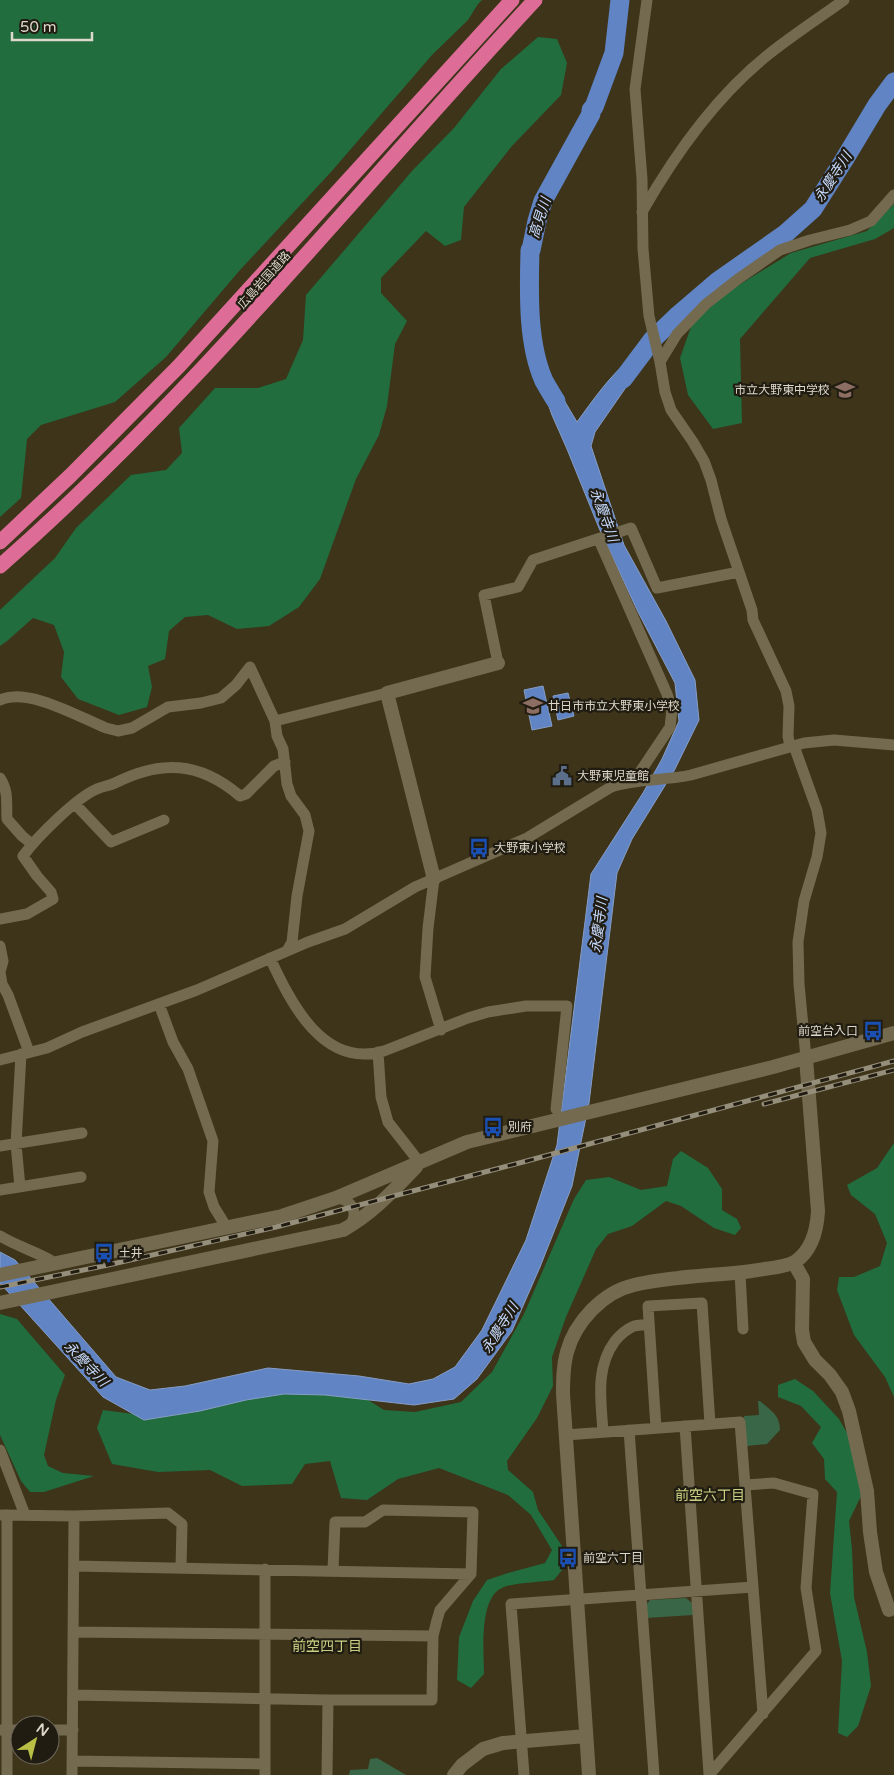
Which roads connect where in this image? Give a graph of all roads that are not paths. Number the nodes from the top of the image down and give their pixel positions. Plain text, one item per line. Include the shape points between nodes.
1 (512, 0) edge
2 (535, 0) edge
3 (647, 0) edge
4 (844, 0) edge
5 (894, 195) edge
6 (642, 214) junction
7 (660, 362) junction
8 (599, 540) junction
9 (0, 542) edge
10 (0, 566) edge
11 (739, 572) junction
12 (498, 663) joint
13 (387, 693) junction
14 (0, 699) edge
15 (275, 721) junction
16 (894, 745) edge
17 (792, 746) junction
18 (285, 762) junction
19 (0, 778) edge
20 (636, 781) junction
21 (74, 804) junction
22 (164, 820) dead end
23 (32, 844) junction
24 (434, 879) junction
25 (0, 919) edge
26 (0, 946) edge
27 (287, 951) junction
28 (270, 958) junction
29 (159, 1004) junction
30 (441, 1030) junction
31 (894, 1033) edge
32 (378, 1052) junction
33 (25, 1053) junction
34 (806, 1058) junction
35 (0, 1060) edge
36 (554, 1116) junction
37 (82, 1133) dead end
38 (16, 1144) junction
39 (0, 1146) edge
40 (420, 1162) junction
41 (81, 1177) dead end
42 (20, 1187) junction
43 (0, 1190) edge
44 (336, 1198) junction
45 (227, 1228) junction
46 (343, 1230) junction
47 (0, 1236) edge
48 (55, 1263) junction
49 (794, 1263) junction
50 (740, 1273) junction
51 (0, 1274) edge
52 (0, 1302) edge
53 (650, 1324) junction
54 (743, 1329) dead end
55 (710, 1424) junction
56 (684, 1426) junction
57 (656, 1428) junction
58 (629, 1430) junction
59 (603, 1432) junction
60 (566, 1435) junction
61 (0, 1450) edge
62 (745, 1485) junction
63 (4, 1515) edge
64 (25, 1515) junction
65 (74, 1516) junction
66 (74, 1566) junction
67 (181, 1568) junction
68 (265, 1569) junction
69 (333, 1570) junction
70 (471, 1574) junction
71 (753, 1587) junction
72 (697, 1591) junction
73 (641, 1595) junction
74 (577, 1600) junction
75 (891, 1614) edge
76 (74, 1632) junction
77 (265, 1634) junction
78 (433, 1636) junction
79 (73, 1695) junction
80 (265, 1698) junction
81 (328, 1700) junction
82 (763, 1714) junction
83 (3, 1730) edge
84 (60, 1730) edge
85 (73, 1730) junction
86 (586, 1736) junction
87 (522, 1742) junction
88 (72, 1761) junction
89 (265, 1770) edge
90 (6, 1775) edge
91 (72, 1775) edge
92 (327, 1775) edge
93 (454, 1775) edge
94 (524, 1775) edge
95 (589, 1775) edge
96 (654, 1775) edge
97 (709, 1775) edge

1 - 9 highway, 広島岩国道路 via 179,366
2 - 10 highway, 広島岩国道路 via 184,388 83,491
3 - 6 street via 635,89
4 - 6 street via 768,55 723,98 686,143
5 - 7 street via 871,221 780,250 706,304 677,334
6 - 7 street via 648,316
7 - 11 street via 664,392 671,410 704,461
8 - 11 street via 631,528 657,588
8 - 12 street via 534,560 518,587 484,595
8 - 20 street via 672,710 670,727
11 - 17 street via 753,620 786,691
12 - 13 street
13 - 15 street
13 - 24 street
14 - 15 street via 12,696 38,700 118,731 132,728 168,707 221,698 250,667
15 - 18 street
16 - 17 street via 834,740
17 - 20 street via 691,775
17 - 34 street via 817,810 821,833 804,901 798,942
18 - 21 street via 274,766 240,796 220,780 201,772 162,767 96,789
18 - 27 street via 291,796 305,815 309,831 292,942
19 - 23 street via 7,790 7,819
20 - 24 street via 611,787 527,838
21 - 22 street via 111,842
21 - 23 street
23 - 25 street via 23,856 53,899 27,914
24 - 27 street via 344,928
24 - 30 street via 425,977
26 - 33 street via 2,984
27 - 28 street
28 - 29 street
28 - 32 street via 285,990 317,1035 356,1054
29 - 33 street via 47,1048
29 - 45 street via 173,1042 188,1069 213,1141 209,1192
30 - 32 street
30 - 36 street via 468,1018 507,1008 567,1006
31 - 34 street
32 - 40 street via 381,1097 388,1122
33 - 35 street
33 - 38 street
34 - 36 street via 595,1112
34 - 49 street via 818,1221 813,1240
36 - 40 street via 468,1142
37 - 38 street
38 - 39 street
38 - 42 street
40 - 44 street
40 - 46 street via 377,1207
41 - 42 street
42 - 43 street
44 - 45 street via 282,1216
44 - 46 street via 345,1200 354,1208 353,1221
45 - 48 street
46 - 52 street
47 - 48 street
48 - 51 street
49 - 50 street
49 - 75 street via 803,1279 804,1342 842,1392 849,1411 867,1491 876,1572
50 - 54 street
50 - 60 street via 634,1285 599,1304 581,1324 567,1352 563,1374
53 - 55 street via 648,1306 702,1303
53 - 57 street
53 - 59 street via 634,1326 626,1331 605,1357 600,1378
55 - 56 street
55 - 62 street via 740,1422
56 - 57 street
56 - 72 street
57 - 58 street
58 - 59 street
58 - 73 street
59 - 60 street
60 - 74 street
61 - 64 street
62 - 71 street
62 - 82 street via 774,1483 812,1494 806,1588 816,1652
63 - 64 street
63 - 83 street
64 - 65 street
65 - 66 street
65 - 67 street via 168,1513 182,1524
66 - 67 street
66 - 76 street
67 - 68 street
68 - 69 street
68 - 77 street
69 - 70 street
69 - 70 street via 334,1522 365,1522 383,1510 473,1512
70 - 78 street via 440,1610
71 - 72 street
71 - 82 street
72 - 73 street
72 - 97 street
73 - 74 street
73 - 96 street
74 - 86 street
74 - 87 street via 511,1604
76 - 77 street
76 - 79 street
77 - 78 street
77 - 80 street
78 - 81 street via 432,1700
79 - 80 street
79 - 85 street
80 - 81 street
80 - 89 street
81 - 92 street
82 - 97 street
83 - 90 street
84 - 85 street
85 - 88 street
86 - 87 street
86 - 95 street
87 - 93 street via 502,1743 483,1749
87 - 94 street
88 - 89 street
88 - 91 street

